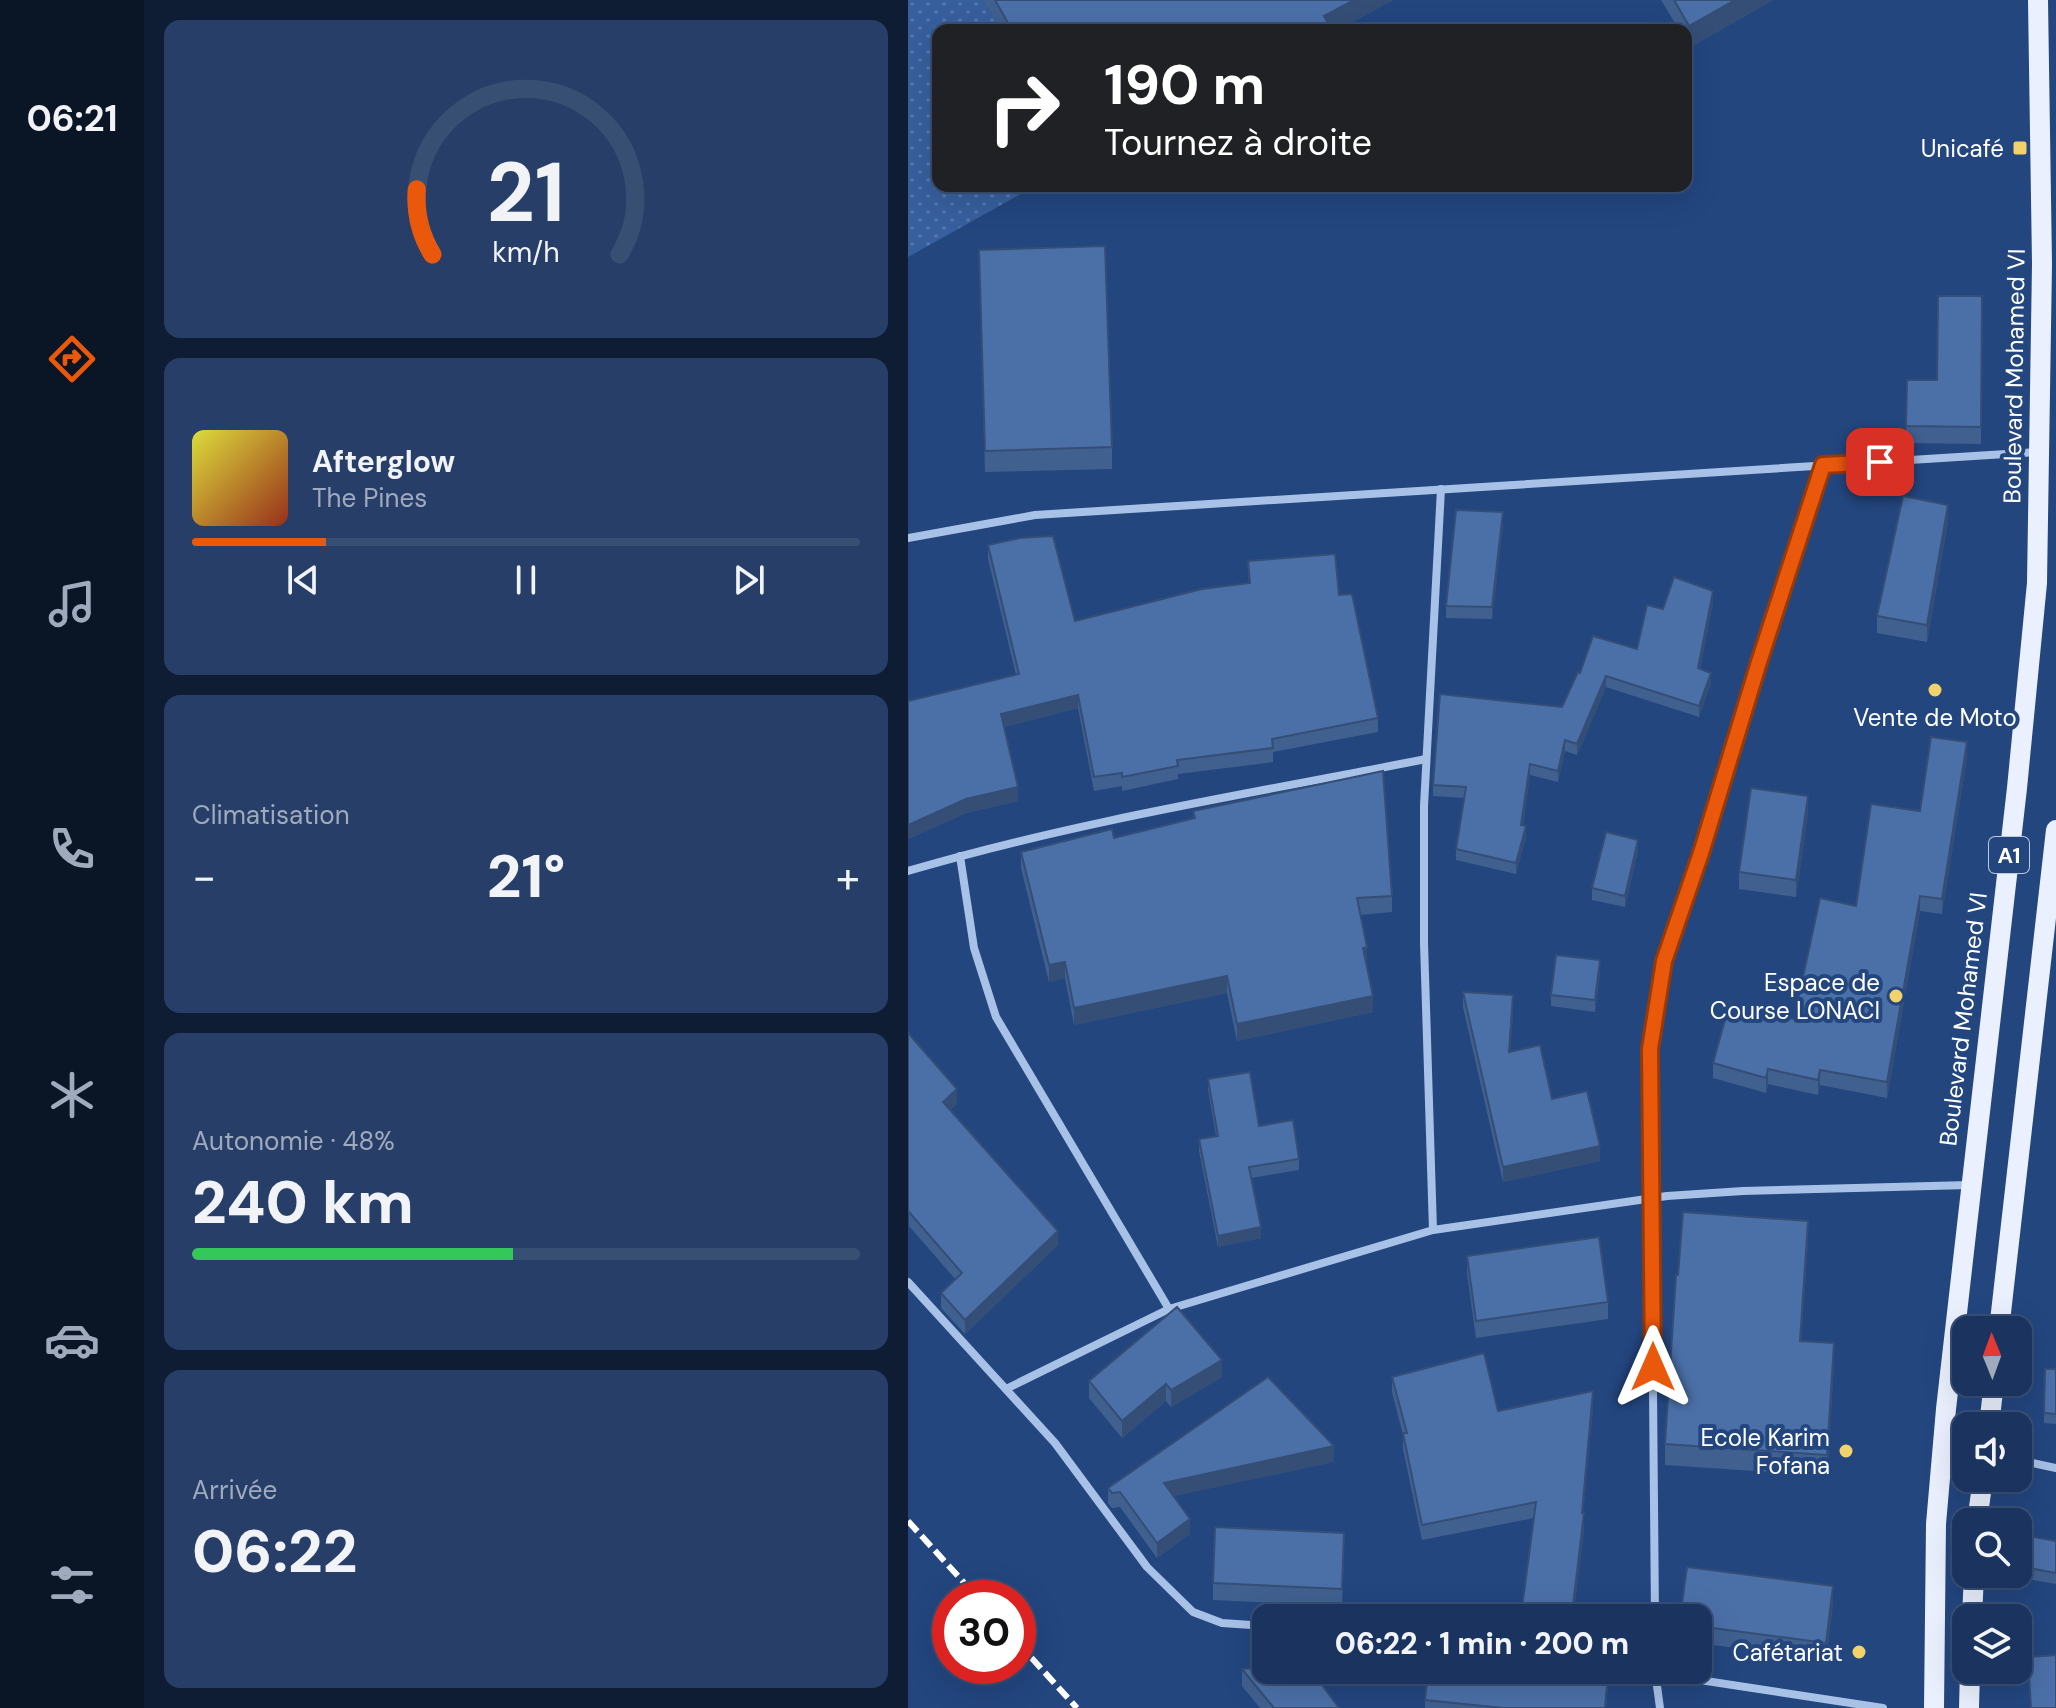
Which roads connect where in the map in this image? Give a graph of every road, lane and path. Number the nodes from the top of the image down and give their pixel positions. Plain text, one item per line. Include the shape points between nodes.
1 (2038, 0) edge
2 (2049, 265) edge
3 (2038, 452) junction
4 (1823, 465) junction
5 (1441, 489) junction
6 (908, 538) edge
7 (1426, 759) junction
8 (2056, 830) edge
9 (960, 856) junction
10 (908, 871) edge
11 (1970, 1185) junction
12 (1651, 1199) junction
13 (1433, 1230) junction
14 (908, 1282) edge
15 (1169, 1309) junction
16 (2001, 1316) edge
17 (1008, 1388) junction
18 (2032, 1463) edge
19 (2056, 1468) edge
20 (1655, 1604) edge
21 (1252, 1625) edge
22 (1712, 1680) edge
23 (1657, 1684) edge
24 (1970, 1684) edge
25 (1660, 1708) edge
26 (1883, 1708) edge
27 (1934, 1708) edge
28 (1969, 1708) edge

1 - 2 main road, Boulevard Mohamed VI / A1
2 - 3 main road, Boulevard Mohamed VI / A1
3 - 4 street
3 - 11 main road, Boulevard Mohamed VI / A1 via 2037,583
4 - 5 street
4 - 12 street via 1664,961 1650,1049
5 - 6 street via 1035,515
5 - 7 street
7 - 9 street
7 - 13 street via 1424,943
8 - 16 main road, A1
9 - 10 street
9 - 15 street via 974,948 996,1017
11 - 12 street
11 - 27 main road, Boulevard Mohamed VI / A1 via 1936,1524
12 - 13 street
12 - 20 street
13 - 15 street
14 - 17 street
15 - 17 street
17 - 21 street via 1147,1567 1193,1612 1222,1623
18 - 19 street
22 - 26 street
23 - 25 street
24 - 28 main road

